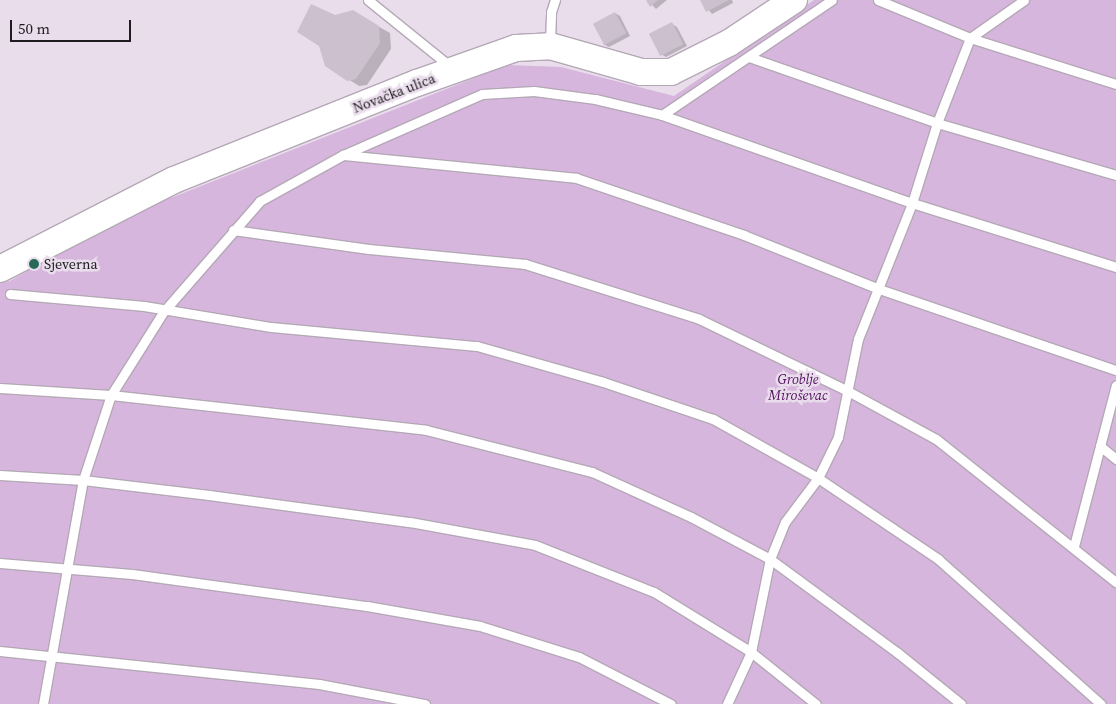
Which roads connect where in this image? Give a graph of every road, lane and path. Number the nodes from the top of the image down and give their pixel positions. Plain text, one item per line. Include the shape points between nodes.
1 (368, 0) edge
2 (555, 0) edge
3 (794, 0) edge
4 (832, 0) edge
5 (878, 0) edge
6 (1024, 0) edge
7 (970, 38) junction
8 (550, 46) junction
9 (748, 57) junction
10 (455, 70) junction
11 (1116, 84) edge
12 (662, 115) junction
13 (937, 123) junction
14 (343, 155) junction
15 (1116, 175) edge
16 (912, 204) junction
17 (232, 230) junction
18 (1116, 267) edge
19 (0, 269) edge
20 (878, 289) junction
21 (10, 294) dead end
22 (164, 311) junction
23 (1116, 370) edge
24 (1116, 385) edge
25 (0, 388) edge
26 (846, 390) junction
27 (111, 396) junction
28 (1100, 446) junction
29 (1116, 459) edge
30 (0, 475) edge
31 (818, 478) junction
32 (83, 480) junction
33 (1074, 546) junction
34 (770, 559) junction
35 (0, 563) edge
36 (65, 567) junction
37 (1116, 582) edge
38 (0, 651) edge
39 (751, 652) junction
40 (50, 654) junction
41 (43, 704) edge
42 (425, 704) edge
43 (671, 704) edge
44 (727, 704) edge
45 (816, 704) edge
46 (961, 704) edge
47 (1101, 704) edge

1 - 10 lane
2 - 8 lane via 550,12
3 - 8 street, Novačka ulica via 729,43 671,72 641,72
4 - 9 lane
5 - 7 lane
6 - 7 lane
7 - 11 lane
7 - 13 lane
8 - 10 street, Novačka ulica via 516,48
9 - 12 lane
9 - 13 lane
10 - 19 street, Novačka ulica via 174,180
12 - 14 lane via 595,99 534,91 482,94
12 - 16 lane
13 - 15 lane
13 - 16 lane
14 - 17 lane via 260,201
14 - 20 lane via 576,178 744,235
16 - 18 lane
16 - 20 lane
17 - 22 lane
17 - 26 lane via 369,249 525,264 699,319
20 - 23 lane
20 - 26 lane via 858,339
21 - 22 lane
22 - 27 lane
22 - 31 lane via 271,327 477,346 603,382 713,419
24 - 28 lane
25 - 27 lane
26 - 31 lane via 838,437
26 - 33 lane via 936,440
27 - 32 lane
27 - 34 lane via 426,430 592,472 691,517
28 - 29 lane
28 - 33 lane
30 - 32 lane
31 - 34 lane via 785,522
31 - 47 lane via 938,559
32 - 36 lane
32 - 39 lane via 410,522 535,546 654,592
33 - 37 lane
34 - 39 lane
34 - 46 lane via 898,653
35 - 36 lane
36 - 40 lane
36 - 43 lane via 367,606 480,626 579,657
38 - 40 lane
39 - 44 lane
39 - 45 lane
40 - 41 lane
40 - 42 lane via 319,684

